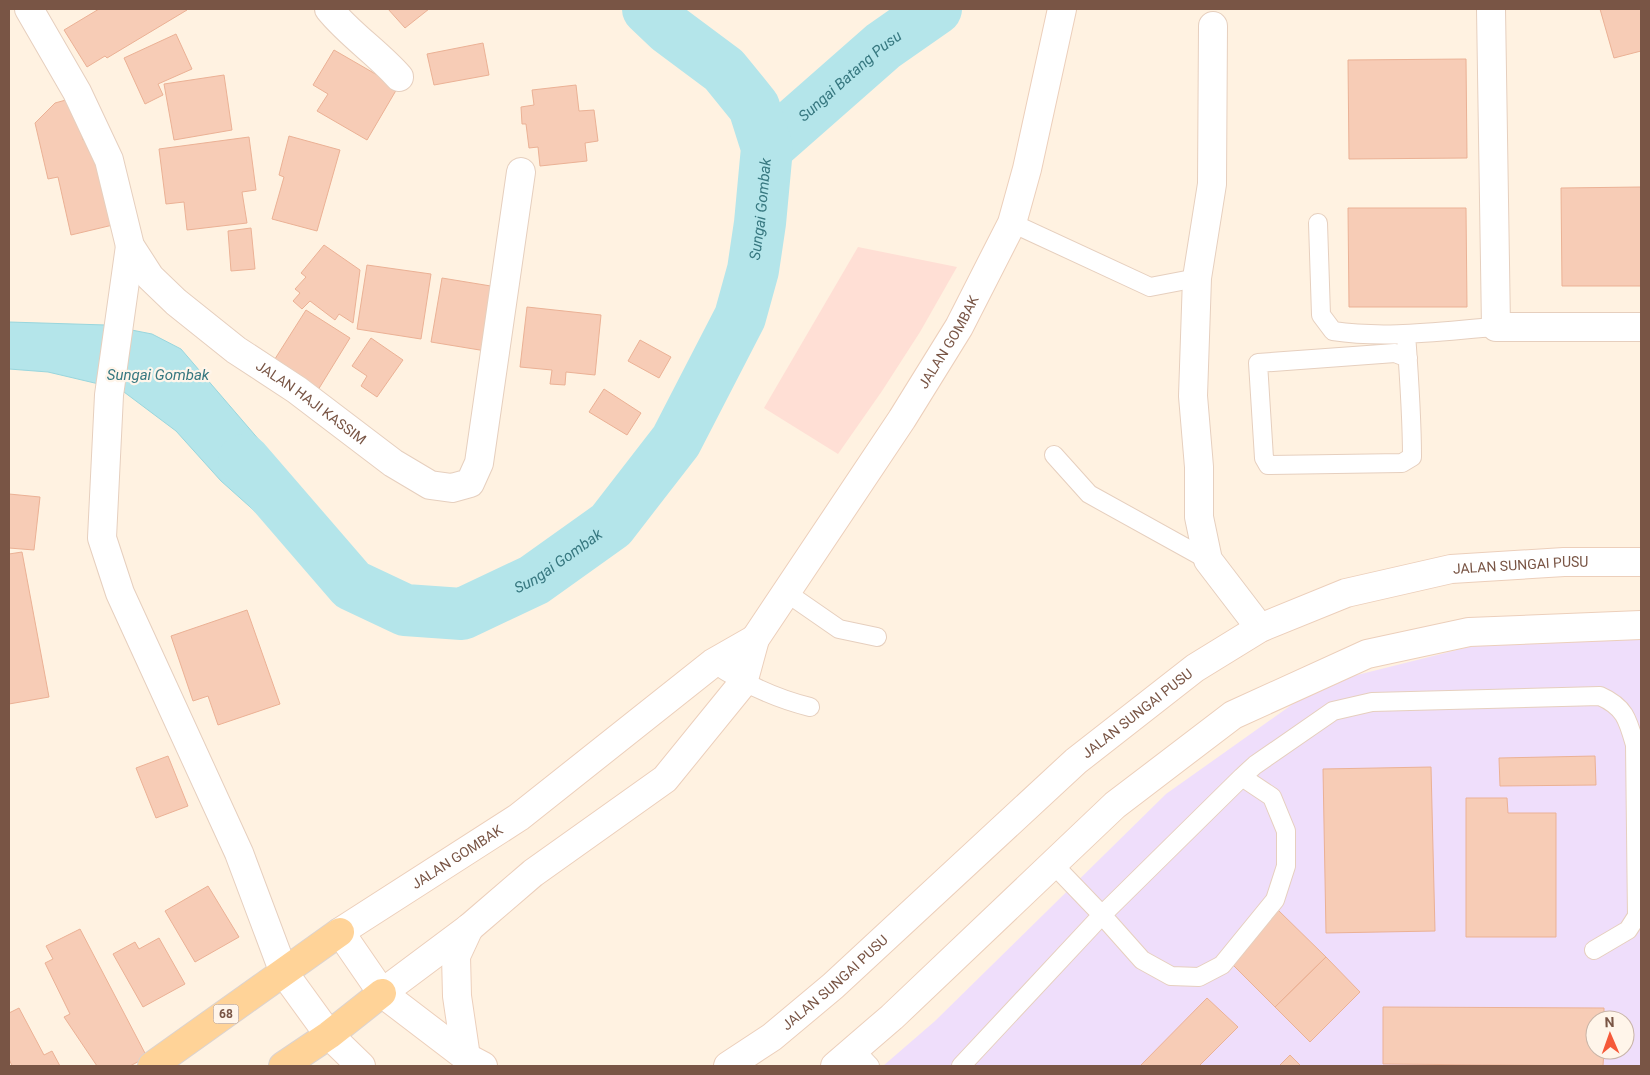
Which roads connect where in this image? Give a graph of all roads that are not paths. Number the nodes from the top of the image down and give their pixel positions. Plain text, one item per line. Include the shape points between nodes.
1 (29, 9) edge
2 (329, 9) edge
3 (1062, 9) edge
4 (1492, 9) edge
5 (1213, 26) dead end
6 (399, 77) dead end
7 (521, 172) dead end
8 (1012, 223) junction
9 (1318, 223) dead end
10 (130, 246) junction
11 (1197, 278) junction
12 (1496, 327) junction
13 (1641, 327) edge
14 (1406, 334) junction
15 (1408, 358) junction
16 (1054, 455) dead end
17 (1208, 560) junction
18 (1641, 562) edge
19 (787, 593) junction
20 (1641, 625) edge
21 (1260, 628) junction
22 (877, 637) dead end
23 (755, 639) junction
24 (714, 663) junction
25 (743, 683) junction
26 (810, 707) dead end
27 (1242, 777) junction
28 (1052, 863) junction
29 (1102, 915) junction
30 (469, 928) junction
31 (340, 932) junction
32 (1594, 950) dead end
33 (284, 973) junction
34 (382, 994) junction
35 (329, 1035) junction
36 (853, 1060) edge
37 (474, 1061) edge
38 (152, 1066) edge
39 (283, 1066) edge
40 (361, 1066) edge
41 (728, 1066) edge
42 (961, 1066) edge

1 - 10 main road, JALAN HAJI KASSIM via 77,92 108,160
2 - 6 main road
3 - 8 main road, JALAN GOMBAK / 68
4 - 12 main road
5 - 11 main road via 1212,184
7 - 10 main road, JALAN HAJI KASSIM via 479,462 470,483 452,488 430,486 393,463 297,390 236,350 150,277
8 - 11 lane via 1150,287
8 - 19 main road, JALAN GOMBAK / 68 via 959,327
9 - 14 lane via 1321,315 1333,331 1364,335
10 - 33 main road via 110,395 102,538 120,593 239,853
11 - 17 main road via 1193,396 1199,516
12 - 13 main road
12 - 14 lane
14 - 15 lane
15 - 15 lane via 1395,353 1258,363 1264,458 1268,465 1402,463 1412,457
16 - 17 lane via 1090,494
17 - 21 main road
18 - 21 main road, JALAN SUNGAI PUSU via 1564,562 1451,569 1346,593
19 - 22 lane via 839,629
19 - 23 main road, JALAN GOMBAK / 68
20 - 28 main road via 1469,632 1367,654 1233,715 1115,805
21 - 41 main road, JALAN SUNGAI PUSU via 1195,668 1076,761 833,986 772,1037
23 - 24 main road, JALAN GOMBAK / 68
23 - 25 main road, JALAN GOMBAK / 68
24 - 25 lane
24 - 31 main road, JALAN GOMBAK / 68 via 519,817
25 - 26 lane
25 - 30 main road, JALAN GOMBAK / 68 via 665,779 533,873
27 - 29 lane
27 - 29 lane via 1272,798 1286,831 1286,866 1275,900 1222,965 1199,978 1171,976 1142,960
27 - 32 lane via 1254,765 1333,711 1372,702 1600,696 1615,703 1629,722 1635,745 1637,916 1628,930
28 - 29 lane
28 - 36 main road via 892,1017
29 - 42 lane
30 - 34 main road, JALAN GOMBAK / 68
30 - 37 main road via 456,956 457,996
31 - 33 main road, JALAN GOMBAK / 68
31 - 34 main road
33 - 35 main road
33 - 38 main road, JALAN GOMBAK / 68
34 - 35 main road, JALAN GOMBAK / 68
34 - 37 main road
35 - 39 main road, JALAN GOMBAK / 68
35 - 40 main road

